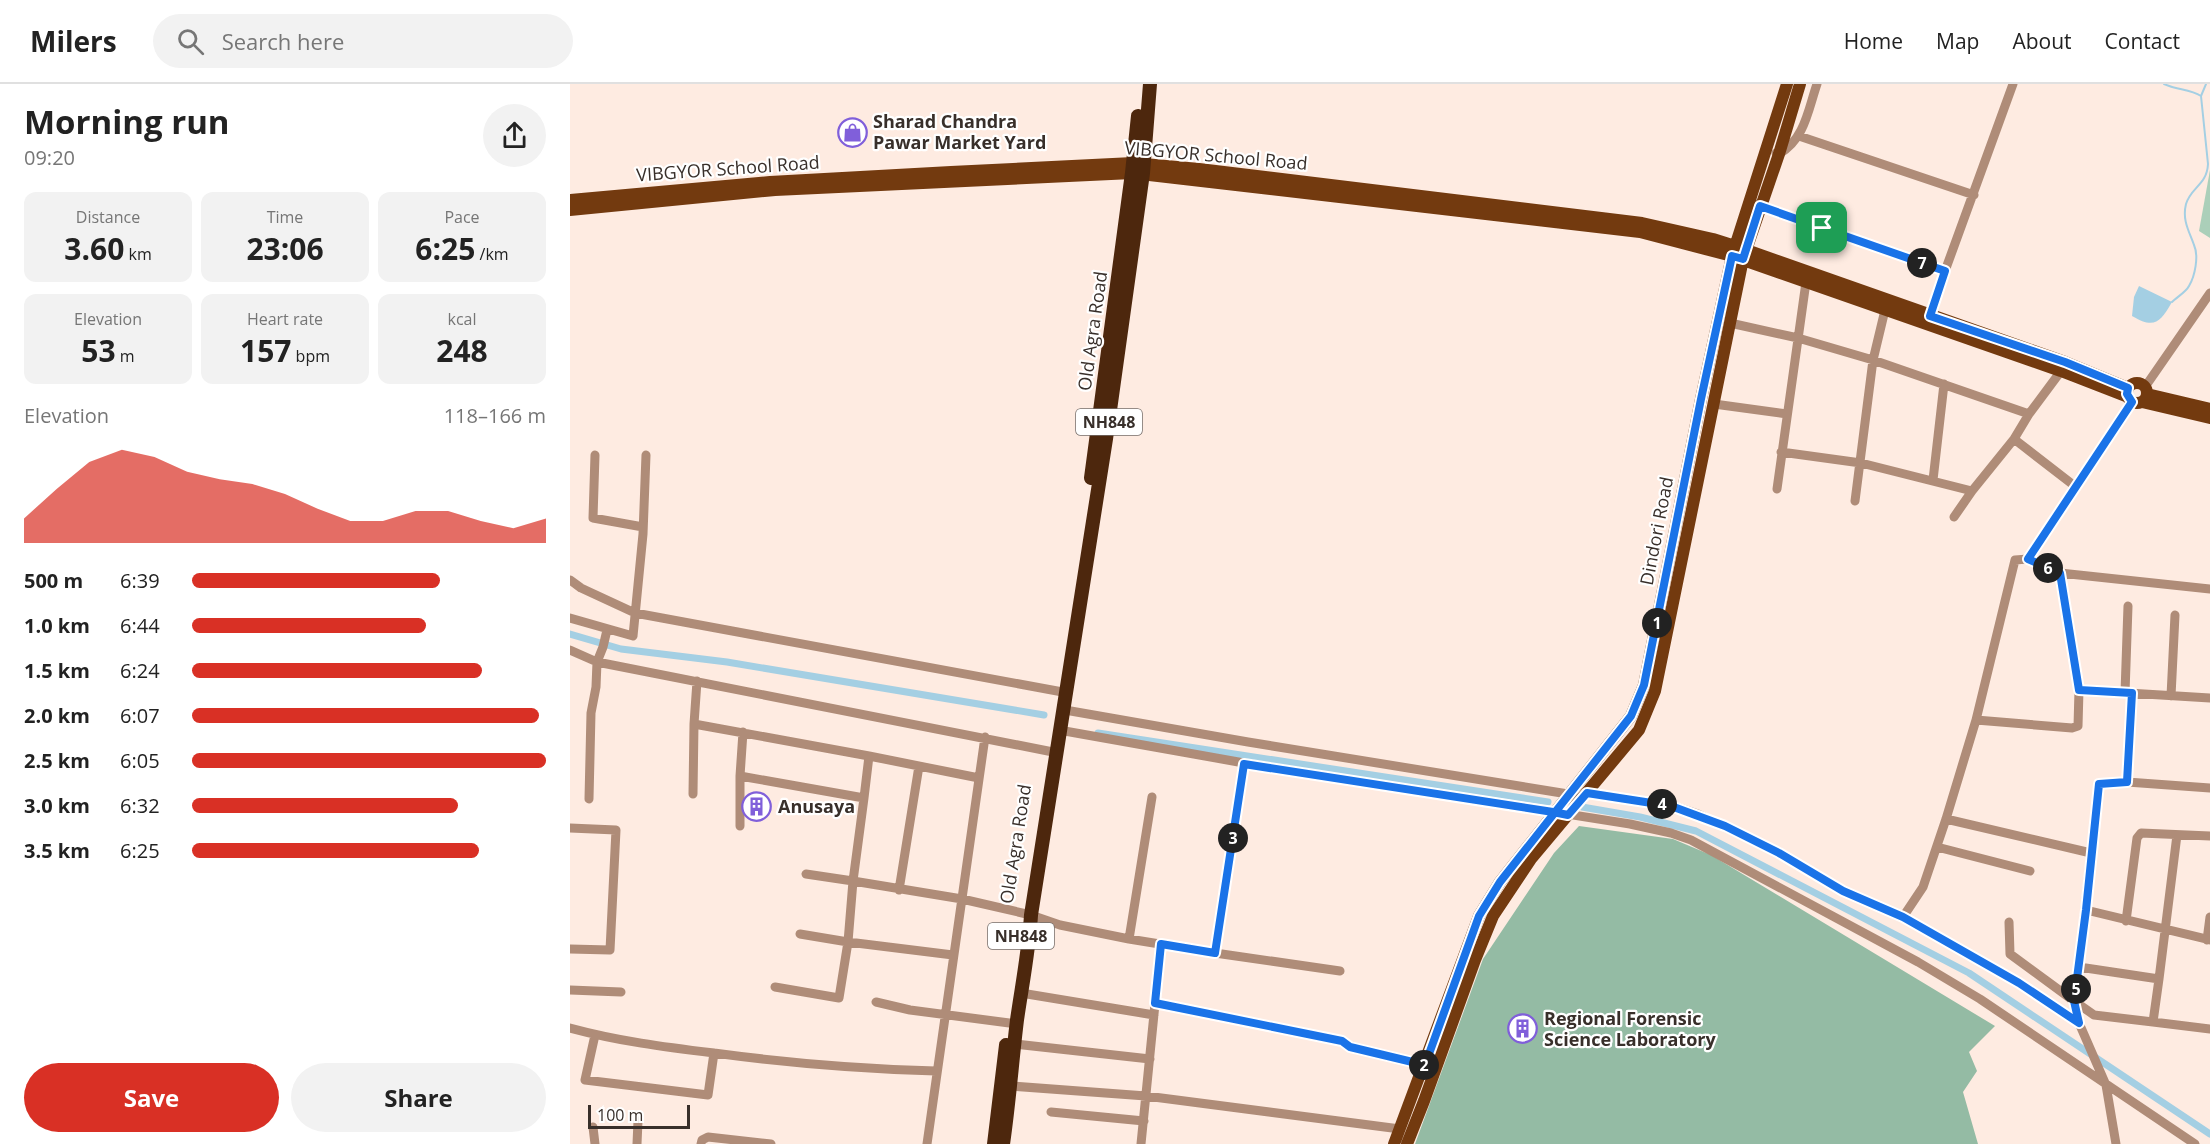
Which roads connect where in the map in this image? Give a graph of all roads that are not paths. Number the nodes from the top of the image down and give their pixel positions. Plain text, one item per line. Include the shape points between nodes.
1 (1142, 84) edge
2 (1150, 84) edge
3 (1787, 84) edge
4 (1800, 84) edge
5 (1817, 84) edge
6 (2013, 84) edge
7 (1799, 136) junction
8 (1765, 151) junction
9 (1779, 154) junction
10 (1138, 168) junction
11 (824, 184) junction
12 (1974, 195) junction
13 (570, 200) edge
14 (1755, 204) junction
15 (570, 210) edge
16 (1739, 253) junction
17 (1945, 271) junction
18 (1806, 282) junction
19 (2210, 293) edge
20 (1885, 310) junction
21 (1929, 321) junction
22 (1730, 323) junction
23 (1798, 338) junction
24 (1873, 360) junction
25 (2061, 371) junction
26 (1944, 384) junction
27 (2137, 395) junction
28 (1714, 404) junction
29 (2210, 409) edge
30 (1786, 414) junction
31 (2029, 414) junction
32 (2210, 418) edge
33 (2014, 439) junction
34 (1781, 452) junction
35 (595, 455) dead end
36 (646, 455) dead end
37 (1861, 463) junction
38 (1934, 480) junction
39 (2076, 487) junction
40 (1777, 489) dead end
41 (1972, 491) junction
42 (1855, 501) dead end
43 (1954, 517) dead end
44 (643, 527) junction
45 (2028, 559) junction
46 (2060, 573) junction
47 (570, 580) edge
48 (2210, 589) edge
49 (2127, 606) dead end
50 (635, 613) junction
51 (2175, 615) dead end
52 (570, 618) edge
53 (607, 633) junction
54 (570, 650) edge
55 (597, 662) junction
56 (697, 681) junction
57 (2079, 690) junction
58 (1064, 691) junction
59 (2128, 693) junction
60 (2171, 696) junction
61 (2210, 698) edge
62 (1065, 710) junction
63 (1976, 720) junction
64 (694, 724) junction
65 (1059, 730) junction
66 (743, 732) junction
67 (985, 737) junction
68 (1053, 752) junction
69 (869, 756) junction
70 (1244, 764) junction
71 (919, 766) junction
72 (740, 776) junction
73 (979, 778) junction
74 (2127, 782) junction
75 (2210, 788) edge
76 (693, 794) dead end
77 (1568, 794) junction
78 (1152, 797) dead end
79 (1584, 797) junction
80 (864, 798) junction
81 (590, 799) dead end
82 (1553, 812) junction
83 (1568, 815) junction
84 (1946, 819) junction
85 (740, 826) dead end
86 (570, 828) edge
87 (2177, 835) junction
88 (2210, 836) edge
89 (1937, 847) junction
90 (2091, 853) junction
91 (2030, 871) dead end
92 (806, 874) dead end
93 (853, 880) junction
94 (899, 890) junction
95 (962, 899) junction
96 (2086, 910) junction
97 (1027, 914) junction
98 (2210, 916) edge
99 (1903, 917) junction
100 (2126, 921) junction
101 (2009, 922) dead end
102 (2165, 930) junction
103 (800, 934) dead end
104 (1129, 939) junction
105 (2209, 940) edge
106 (848, 942) junction
107 (1161, 944) junction
108 (570, 949) edge
109 (1215, 953) junction
110 (953, 955) junction
111 (2079, 967) junction
112 (1340, 971) dead end
113 (2158, 979) junction
114 (775, 987) dead end
115 (570, 990) edge
116 (621, 992) dead end
117 (1021, 993) junction
118 (2074, 1001) junction
119 (876, 1002) dead end
120 (1155, 1003) junction
121 (944, 1014) junction
122 (1154, 1015) junction
123 (2153, 1022) junction
124 (1013, 1023) junction
125 (2079, 1023) junction
126 (570, 1028) edge
127 (2210, 1029) edge
128 (595, 1035) junction
129 (1015, 1044) junction
130 (714, 1053) junction
131 (1150, 1059) junction
132 (1425, 1065) junction
133 (936, 1071) junction
134 (2106, 1085) junction
135 (1011, 1086) junction
136 (1146, 1096) junction
137 (1051, 1112) dead end
138 (638, 1120) dead end
139 (1144, 1121) junction
140 (593, 1127) dead end
141 (1400, 1129) junction
142 (595, 1144) edge
143 (637, 1144) edge
144 (701, 1144) edge
145 (771, 1144) edge
146 (927, 1144) edge
147 (993, 1144) edge
148 (1003, 1144) edge
149 (1141, 1144) edge
150 (1394, 1144) edge
151 (1407, 1144) edge
152 (2116, 1144) edge
153 (2196, 1144) edge

1 - 10 highway, NH848 via 1136,135
2 - 10 highway, NH848
3 - 8 main road, Dindori Road
4 - 9 main road
5 - 7 street
6 - 12 street
7 - 9 street
7 - 12 street
8 - 9 street
8 - 14 main road, Dindori Road
9 - 14 main road
10 - 11 main road, VIBGYOR School Road
10 - 16 main road, VIBGYOR School Road via 1199,169 1642,223 1713,239
10 - 58 highway, NH848 via 1107,439
11 - 13 main road, VIBGYOR School Road
11 - 15 main road, VIBGYOR School Road
12 - 17 street
14 - 16 main road, Dindori Road
14 - 17 street
16 - 18 main road
16 - 21 main road
16 - 22 main road
16 - 77 main road, Dindori Road via 1701,399 1644,685 1631,716
17 - 21 street
18 - 20 main road
18 - 23 street
19 - 27 street
20 - 21 main road
20 - 24 street
21 - 25 main road
21 - 27 main road via 2065,362
22 - 23 street
22 - 28 main road
23 - 24 street
23 - 30 street
24 - 26 street
24 - 37 street
25 - 27 main road
25 - 31 street
26 - 31 street
26 - 38 street
27 - 29 main road
27 - 32 main road
27 - 39 street
28 - 30 street
28 - 79 main road via 1655,691 1639,730
30 - 34 street
31 - 33 street
33 - 39 street
33 - 41 street
34 - 37 street
34 - 40 street
35 - 44 street via 593,518
36 - 44 street
37 - 38 street
37 - 42 street
38 - 41 street
39 - 45 street
41 - 43 street
44 - 50 street
45 - 46 street
45 - 63 street via 2014,563
46 - 48 street
46 - 57 street
47 - 50 street
49 - 59 street
50 - 53 street via 633,636
50 - 58 street
51 - 60 street
52 - 53 street
53 - 55 street
54 - 55 street
55 - 56 street
55 - 81 street via 591,713
56 - 64 street
56 - 67 street
57 - 59 street
57 - 63 street via 2079,724 2075,728
58 - 62 highway, NH848
59 - 60 street
59 - 74 street
60 - 61 street
62 - 65 highway, NH848
62 - 77 street
63 - 84 street
64 - 66 street
64 - 76 street
65 - 68 highway, NH848
65 - 70 street
66 - 69 street
66 - 72 street
67 - 68 street
67 - 73 street
68 - 97 highway, NH848
69 - 71 street
69 - 80 street
70 - 82 street
70 - 109 street
71 - 73 street
71 - 94 street
72 - 80 street
72 - 85 street
73 - 95 street
74 - 75 street
74 - 90 street via 2099,784
77 - 79 street
77 - 82 main road, Dindori Road
78 - 104 street
79 - 83 main road
79 - 99 street via 1671,806 1698,814 1779,853 1843,891
80 - 93 street
82 - 83 street
82 - 132 main road, Dindori Road via 1479,916
83 - 134 street via 1630,824 1691,840 1918,962
83 - 151 main road via 1524,869 1493,916
84 - 89 street
84 - 90 street
86 - 108 street via 616,830 610,950
87 - 88 street
87 - 100 street via 2141,833 2137,838
87 - 102 street
89 - 91 street
89 - 99 street via 1923,887
90 - 96 street
92 - 93 street
93 - 94 street
93 - 106 street
94 - 95 street
95 - 97 street
95 - 110 street
96 - 100 street
96 - 111 street
97 - 104 street
97 - 117 highway, NH848 via 1029,940
97 - 124 highway, Old Agra Road / NH848
98 - 105 street
99 - 125 street via 2019,983
100 - 102 street
101 - 118 street via 2010,954
102 - 105 street
102 - 113 street
103 - 106 street
104 - 107 street
106 - 110 street
106 - 114 street via 839,998
107 - 109 street
107 - 120 street
109 - 112 street
110 - 121 street
111 - 113 street
111 - 118 street
113 - 123 street
115 - 116 street
117 - 122 street
117 - 124 highway, NH848
118 - 123 street via 2094,1015
118 - 125 street
119 - 121 street
120 - 122 street
120 - 132 street via 1342,1041 1350,1047
121 - 124 street
121 - 133 street
122 - 131 street
123 - 127 street
124 - 129 highway, NH848
124 - 147 highway, Old Agra Road / NH848
125 - 134 street
126 - 128 street
128 - 130 street
128 - 130 street via 585,1080 708,1095
129 - 131 street
129 - 135 highway, NH848
130 - 133 street via 881,1070
131 - 136 street
132 - 141 main road, Dindori Road
133 - 146 street
134 - 152 street
134 - 153 street
135 - 136 street
135 - 148 highway, NH848
136 - 139 street
136 - 141 street
137 - 139 street
138 - 143 street
139 - 149 street
140 - 142 street
141 - 150 main road, Dindori Road
144 - 145 street via 708,1137

